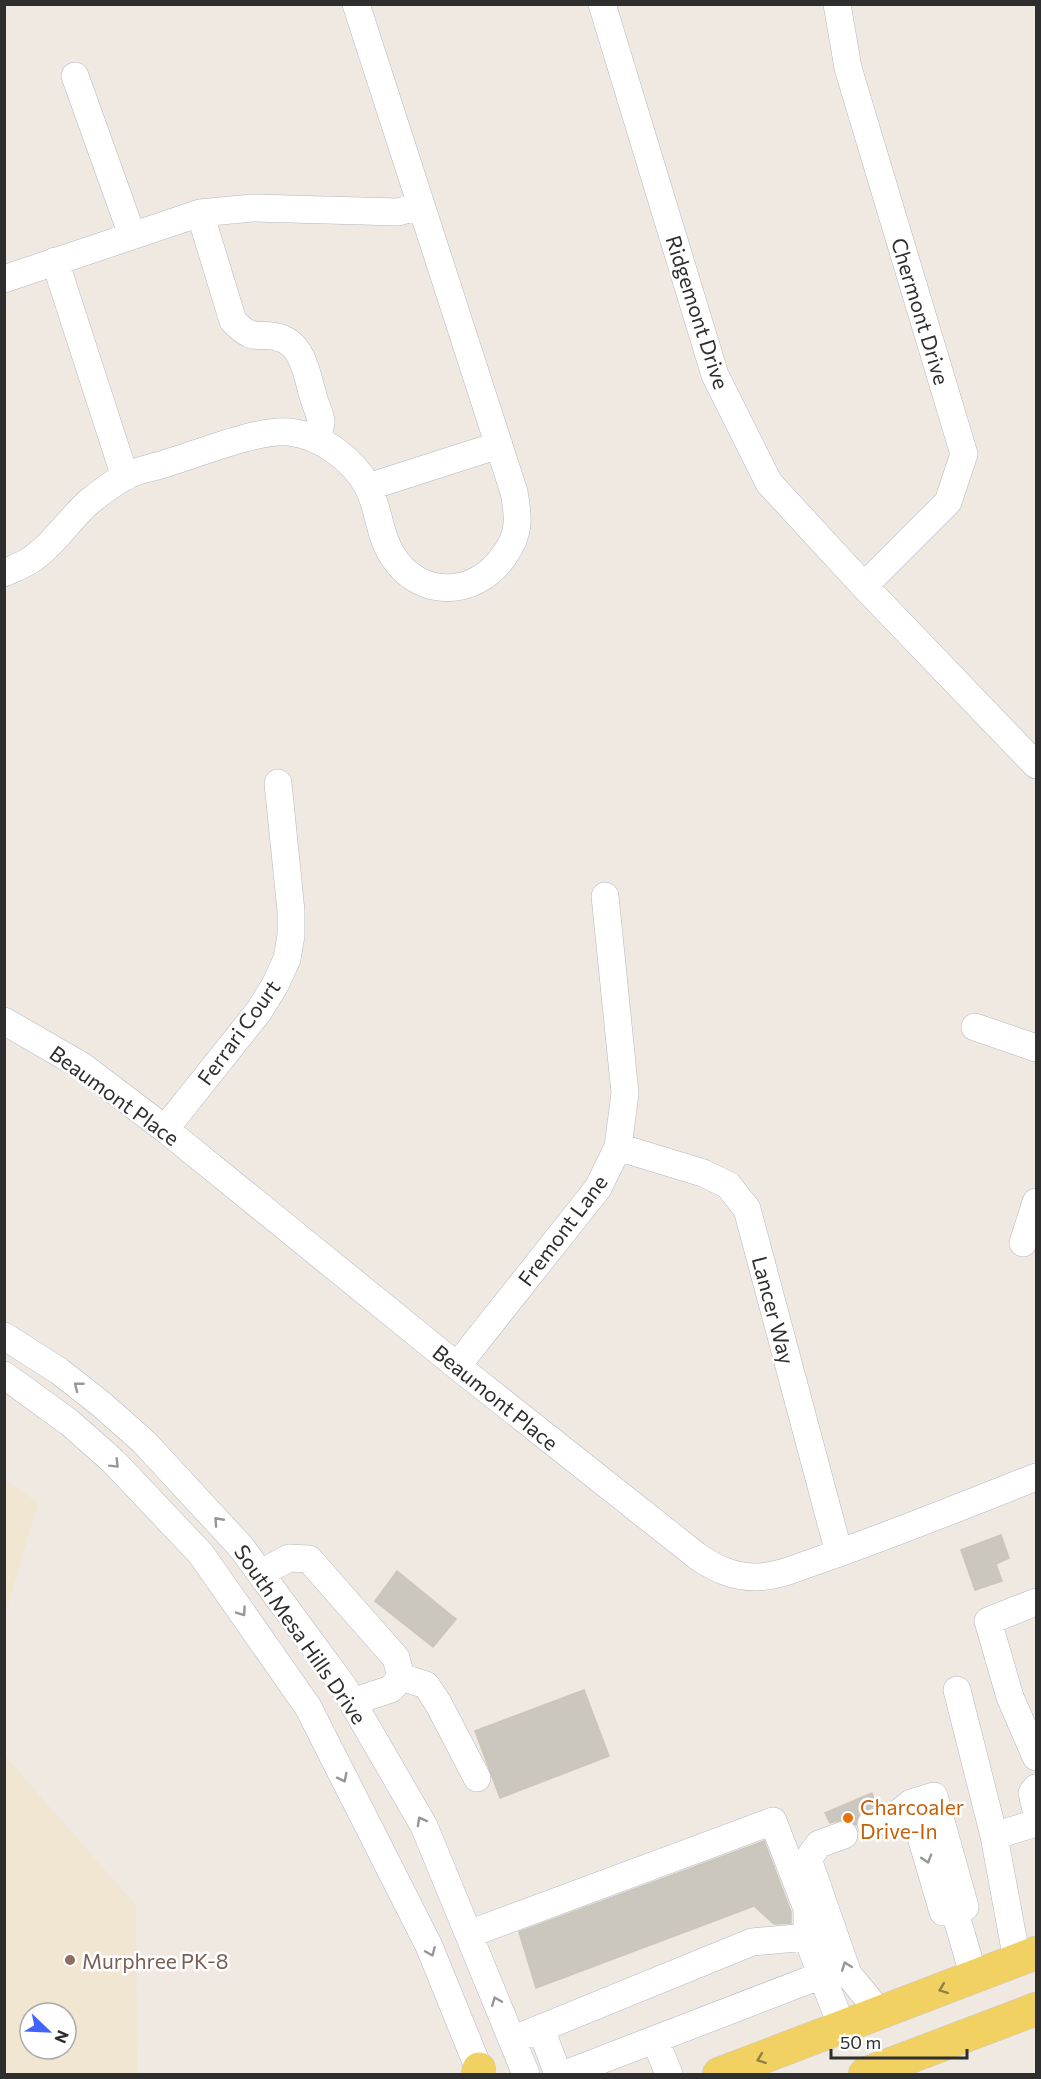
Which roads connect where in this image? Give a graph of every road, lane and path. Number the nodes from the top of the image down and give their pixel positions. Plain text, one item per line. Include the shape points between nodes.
1 (356, 4) edge
2 (602, 4) edge
3 (837, 4) edge
4 (75, 76) dead end
5 (420, 206) junction
6 (200, 213) junction
7 (132, 235) junction
8 (55, 261) junction
9 (4, 279) edge
10 (316, 439) junction
11 (499, 446) junction
12 (125, 477) junction
13 (368, 487) junction
14 (4, 573) edge
15 (864, 586) junction
16 (1036, 765) edge
17 (278, 783) dead end
18 (605, 896) dead end
19 (4, 1021) edge
20 (975, 1027) dead end
21 (1036, 1048) edge
22 (165, 1129) junction
23 (618, 1147) junction
24 (1036, 1202) edge
25 (1023, 1243) dead end
26 (4, 1336) edge
27 (457, 1366) junction
28 (4, 1375) edge
29 (1036, 1478) edge
30 (839, 1553) junction
31 (261, 1573) junction
32 (1036, 1602) edge
33 (401, 1677) junction
34 (957, 1690) dead end
35 (348, 1694) junction
36 (308, 1707) junction
37 (1036, 1757) edge
38 (477, 1778) dead end
39 (1036, 1788) edge
40 (1036, 1810) edge
41 (1036, 1823) edge
42 (871, 1824) dead end
43 (844, 1835) dead end
44 (994, 1836) junction
45 (469, 1934) junction
46 (807, 1937) junction
47 (1027, 1956) edge
48 (822, 1975) junction
49 (975, 1977) junction
50 (1036, 2009) edge
51 (880, 2013) junction
52 (842, 2027) junction
53 (541, 2029) junction
54 (512, 2040) junction
55 (655, 2040) junction
56 (479, 2073) edge
57 (526, 2074) edge
58 (558, 2074) edge
59 (565, 2074) edge
60 (669, 2074) edge
61 (719, 2074) edge
62 (865, 2074) edge

1 - 5 street
2 - 15 street, Ridgemont Drive via 715,375 769,483
3 - 15 street, Chermont Drive via 848,68 964,454 948,502
4 - 7 street
5 - 6 street via 398,212 252,208
5 - 11 street
6 - 7 street
6 - 10 street via 233,321 253,336 284,339 303,361 321,423
7 - 8 street
8 - 9 street
8 - 12 street
10 - 12 street via 289,432 263,433
10 - 13 street via 350,464
11 - 13 street
11 - 13 street via 514,492 516,535 500,562 471,585 439,588 409,576 391,554
12 - 14 street via 90,502 30,561
15 - 16 street, Ridgemont Drive
17 - 22 street, Ferrari Court via 291,911 287,959 259,1011
18 - 23 street, Fremont Lane via 625,1093
19 - 22 street, Beaumont Place via 82,1066
20 - 21 street
22 - 27 street, Beaumont Place
23 - 27 street, Fremont Lane via 598,1188
23 - 30 street, Lancer Way via 703,1173 728,1185 747,1209
24 - 25 street
31 -> 26 street, South Mesa Hills Drive via 241,1546 144,1442 59,1371
27 - 30 street, Beaumont Place via 715,1568 736,1576 758,1577
28 -> 36 street, South Mesa Hills Drive via 70,1423 113,1461 201,1554
29 - 30 street, Beaumont Place
31 - 33 street via 289,1558 309,1559 396,1658
31 - 35 street, South Mesa Hills Drive
32 - 37 street via 988,1621 1010,1697
33 - 35 street via 391,1689
33 - 38 street via 426,1685
34 - 44 street
35 - 36 street
45 -> 35 street, South Mesa Hills Drive via 424,1826
36 -> 56 street, South Mesa Hills Drive via 429,1947
39 - 40 street via 1032,1793
41 - 44 street
42 - 49 street via 899,1813 911,1803 943,1912 954,1909
51 -> 43 street via 848,1974 808,1859 819,1844
44 - 47 street
45 - 46 street via 773,1821 807,1909
54 -> 45 street, South Mesa Hills Drive
46 - 48 street
46 - 53 street via 752,1942
47 - 49 main road
48 - 52 street
48 - 55 street
49 -> 51 main road
50 - 62 main road
51 - 52 main road
52 -> 61 main road
53 - 54 street
53 - 58 street
54 - 57 street, South Mesa Hills Drive
55 - 59 street
55 - 60 street

